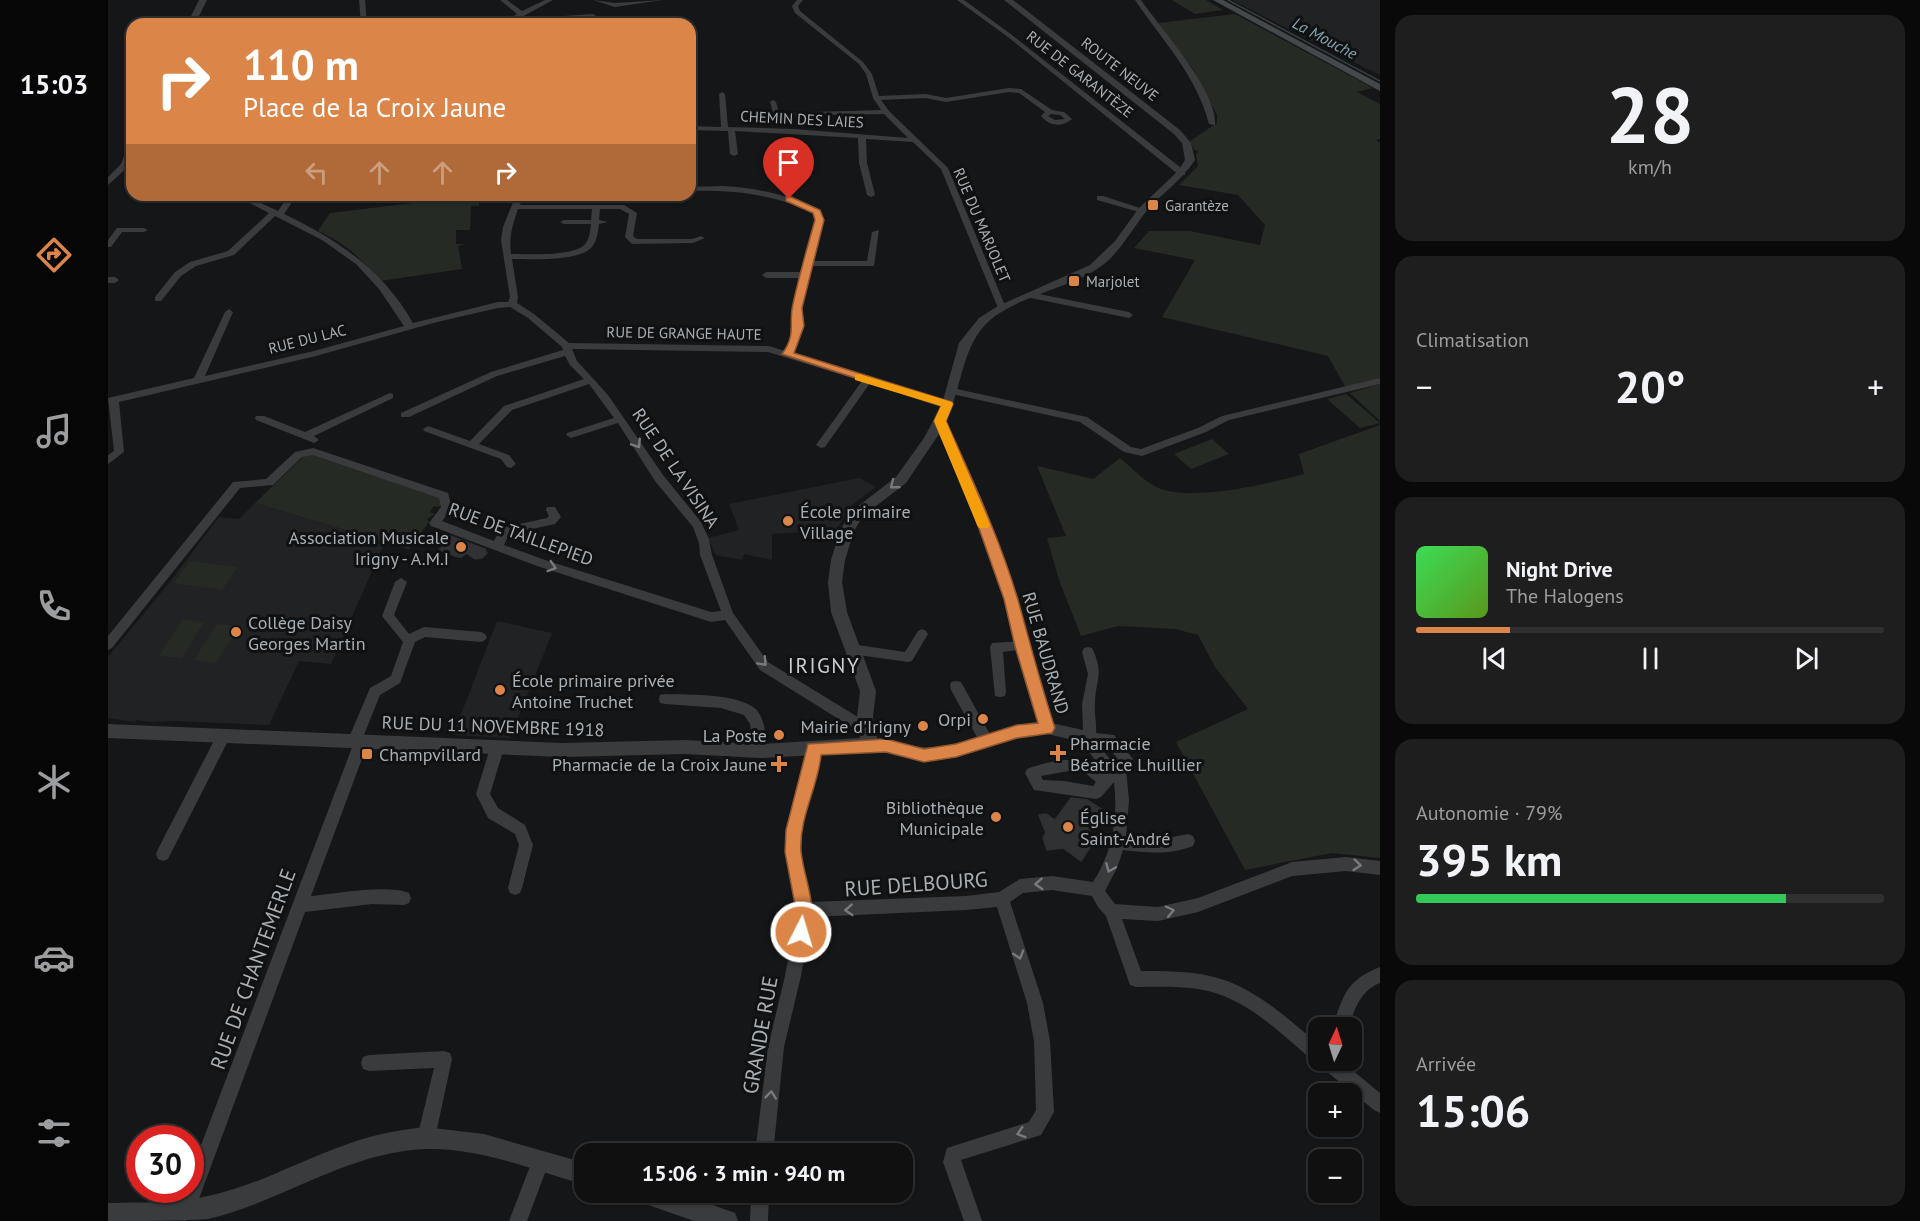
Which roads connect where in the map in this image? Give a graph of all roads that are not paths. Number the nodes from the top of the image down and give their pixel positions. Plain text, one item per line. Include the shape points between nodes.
1 (203, 0) edge
2 (362, 0) edge
3 (503, 0) edge
4 (550, 0) edge
5 (596, 0) edge
6 (660, 0) edge
7 (800, 0) edge
8 (960, 0) edge
9 (1008, 0) edge
10 (1138, 0) edge
11 (1217, 0) edge
12 (520, 13) junction
13 (593, 16) dead end
14 (194, 18) edge
15 (364, 18) edge
16 (515, 18) edge
17 (570, 18) edge
18 (1380, 88) edge
19 (722, 94) dead end
20 (876, 98) junction
21 (773, 102) dead end
22 (886, 112) junction
23 (1050, 112) dead end
24 (1213, 124) dead end
25 (696, 128) edge
26 (728, 128) junction
27 (862, 136) junction
28 (912, 140) junction
29 (734, 154) dead end
30 (126, 163) edge
31 (1182, 172) junction
32 (108, 182) edge
33 (696, 189) edge
34 (871, 195) dead end
35 (1100, 198) dead end
36 (250, 201) edge
37 (289, 201) edge
38 (518, 201) edge
39 (515, 207) junction
40 (596, 207) junction
41 (1142, 210) junction
42 (277, 214) junction
43 (564, 222) dead end
44 (594, 222) junction
45 (604, 222) dead end
46 (144, 230) dead end
47 (876, 232) dead end
48 (702, 238) dead end
49 (108, 245) edge
50 (572, 254) junction
51 (595, 254) dead end
52 (508, 257) junction
53 (808, 263) junction
54 (766, 275) dead end
55 (806, 275) junction
56 (1034, 296) junction
57 (159, 299) dead end
58 (512, 304) junction
59 (1002, 308) junction
60 (229, 312) dead end
61 (1129, 315) dead end
62 (409, 327) junction
63 (567, 349) junction
64 (787, 354) junction
65 (198, 380) junction
66 (590, 380) junction
67 (867, 380) junction
68 (1380, 381) edge
69 (952, 391) junction
70 (390, 396) dead end
71 (111, 400) edge
72 (948, 404) junction
73 (405, 416) dead end
74 (260, 418) dead end
75 (621, 419) junction
76 (940, 421) junction
77 (428, 429) dead end
78 (308, 435) junction
79 (571, 435) dead end
80 (930, 439) junction
81 (472, 445) junction
82 (820, 445) dead end
83 (951, 445) junction
84 (113, 447) edge
85 (313, 451) junction
86 (108, 460) edge
87 (511, 465) dead end
88 (551, 510) dead end
89 (497, 548) junction
90 (401, 582) dead end
91 (728, 615) junction
92 (922, 634) dead end
93 (481, 637) dead end
94 (410, 639) junction
95 (108, 645) edge
96 (1022, 646) junction
97 (851, 649) junction
98 (1088, 652) dead end
99 (956, 686) dead end
100 (1000, 692) dead end
101 (665, 699) dead end
102 (1047, 728) junction
103 (108, 731) edge
104 (224, 735) junction
105 (868, 737) junction
106 (358, 740) junction
107 (1089, 740) junction
108 (987, 742) junction
109 (497, 748) junction
110 (814, 748) junction
111 (760, 751) junction
112 (1119, 770) junction
113 (1105, 782) dead end
114 (1188, 841) dead end
115 (1119, 843) junction
116 (163, 854) dead end
117 (1380, 867) edge
118 (515, 888) dead end
119 (1097, 890) junction
120 (404, 898) dead end
121 (1002, 898) junction
122 (299, 905) junction
123 (805, 910) junction
124 (1112, 910) junction
125 (1380, 975) edge
126 (1344, 1017) edge
127 (1308, 1045) edge
128 (369, 1063) dead end
129 (1339, 1071) edge
130 (1380, 1104) edge
131 (426, 1138) junction
132 (765, 1143) edge
133 (540, 1162) junction
134 (574, 1171) edge
135 (674, 1203) edge
136 (760, 1203) edge
137 (185, 1212) junction
138 (108, 1214) edge
139 (518, 1221) edge
140 (727, 1221) edge
141 (759, 1221) edge
142 (973, 1221) edge

1 - 14 street
2 - 15 street
3 - 12 street
4 - 12 street
5 - 6 street via 615,5
7 - 20 street, RUE DU MARJOLET via 795,6 797,12 861,63 869,74
8 - 31 street, RUE DE GARANTÈZE
9 - 31 street, ROUTE NEUVE via 1181,136 1190,160
10 - 24 street via 1191,74
11 - 18 main road
12 - 16 street
13 - 17 street
19 - 26 street
20 - 22 street, RUE DU MARJOLET
20 - 23 street via 926,96 946,100 1022,91
21 - 22 street via 776,115
22 - 28 street, RUE DU MARJOLET
25 - 26 street, CHEMIN DES LAIES
26 - 27 street, CHEMIN DES LAIES
26 - 29 street
27 - 28 street, CHEMIN DES LAIES
27 - 34 street via 863,164
28 - 59 street, RUE DU MARJOLET via 944,168
30 - 32 street
31 - 41 street
33 - 53 street via 727,187 777,194 817,212 819,220
35 - 41 street
36 - 42 street
37 - 42 street
38 - 39 street
39 - 40 street
39 - 52 street via 505,240
40 - 44 street
40 - 48 street via 621,207 633,213 629,237 635,242
41 - 56 street via 1119,243 1094,267
42 - 57 street via 265,219 231,253 193,264 177,274
42 - 62 street via 328,240 358,261
43 - 44 street
44 - 45 street
44 - 50 street via 589,245
46 - 49 street via 120,230
47 - 53 street via 871,264
50 - 51 street
50 - 52 street
52 - 58 street
53 - 55 street
54 - 55 street
55 - 64 street via 797,308 798,326
56 - 59 street
56 - 61 street
58 - 62 street, RUE DU LAC
58 - 63 street, RUE DE LA VISINA
59 - 69 street via 983,320 965,343
60 - 65 street
62 - 65 street, RUE DU LAC
63 - 64 street, RUE DE GRANGE HAUTE via 729,347
63 - 66 street, RUE DE LA VISINA
63 - 73 street via 494,374
64 - 67 street, RUE DE GRANGE HAUTE
65 - 71 street, RUE DU LAC
66 - 75 street, RUE DE LA VISINA
66 - 81 street via 508,408
67 - 72 street, RUE DE GRANGE HAUTE
67 - 82 street
68 - 69 street via 1226,418 1142,453 1128,450 1083,419 1063,412
69 - 72 street
70 - 78 street
71 - 84 street
72 - 76 street
74 - 78 street
75 - 79 street
75 -> 91 street, RUE DE LA VISINA via 697,525
76 - 80 street
76 - 83 street, RUE BAUDRAND
77 - 81 street
78 - 85 street via 316,441
80 - 83 street
80 -> 97 street via 901,480 858,513 847,530 835,582 839,612
81 - 87 street via 505,457
83 - 96 street, RUE BAUDRAND via 1011,599
84 - 86 street via 118,452
85 - 89 street, RUE DE TAILLEPIED via 444,496 447,508 435,523
85 - 95 street via 299,454 269,482 237,485
88 - 89 street via 555,517 551,521 505,531
89 -> 91 street, RUE DE TAILLEPIED via 711,617
90 - 94 street via 388,616
91 -> 105 street, RUE DE LA VISINA via 764,666
92 - 97 street via 908,657
93 - 94 street via 424,632
94 - 106 street, RUE DE CHANTEMERLE via 396,679 375,692
96 - 100 street via 996,647
96 - 102 street, RUE BAUDRAND
97 - 105 street via 868,691
98 - 107 street via 1094,674 1088,704
99 - 108 street
101 - 111 street via 714,702 748,710 760,738
102 - 107 street
102 - 108 street, RUE DU 11 NOVEMBRE 1918
103 - 104 street, RUE DU 11 NOVEMBRE 1918
104 - 106 street, RUE DU 11 NOVEMBRE 1918
104 - 116 street
105 - 108 street, RUE DU 11 NOVEMBRE 1918 via 886,746 924,755
105 - 110 street, RUE DU 11 NOVEMBRE 1918
106 - 109 street, RUE DU 11 NOVEMBRE 1918
106 - 122 street, RUE DE CHANTEMERLE
107 - 112 street via 1105,763
109 - 111 street, RUE DU 11 NOVEMBRE 1918 via 685,747
109 - 118 street via 483,794 493,813 520,830 526,845
110 - 111 street, RUE DU 11 NOVEMBRE 1918
110 - 123 street, GRANDE RUE via 793,852
112 - 113 street
112 - 115 street
114 - 115 street via 1158,846
115 -> 119 street
124 -> 117 street via 1158,914 1198,905 1292,869 1346,864
119 -> 121 street, RUE DELBOURG via 1052,883 1020,886
119 - 124 street
120 - 122 street via 372,897
121 -> 123 street, RUE DELBOURG
121 -> 142 street via 1035,1003 1042,1041 1045,1112 1035,1129 953,1154 952,1162
122 - 137 street, RUE DE CHANTEMERLE
132 -> 123 street, GRANDE RUE via 776,1047
124 - 127 street via 1136,979 1217,985 1241,995
125 - 126 street via 1356,988
128 - 131 street via 444,1059
129 - 130 street
131 - 133 street via 460,1140
131 - 137 street via 365,1149 221,1205
133 - 134 street
133 - 139 street
135 - 140 street
136 - 141 street
137 - 138 street

